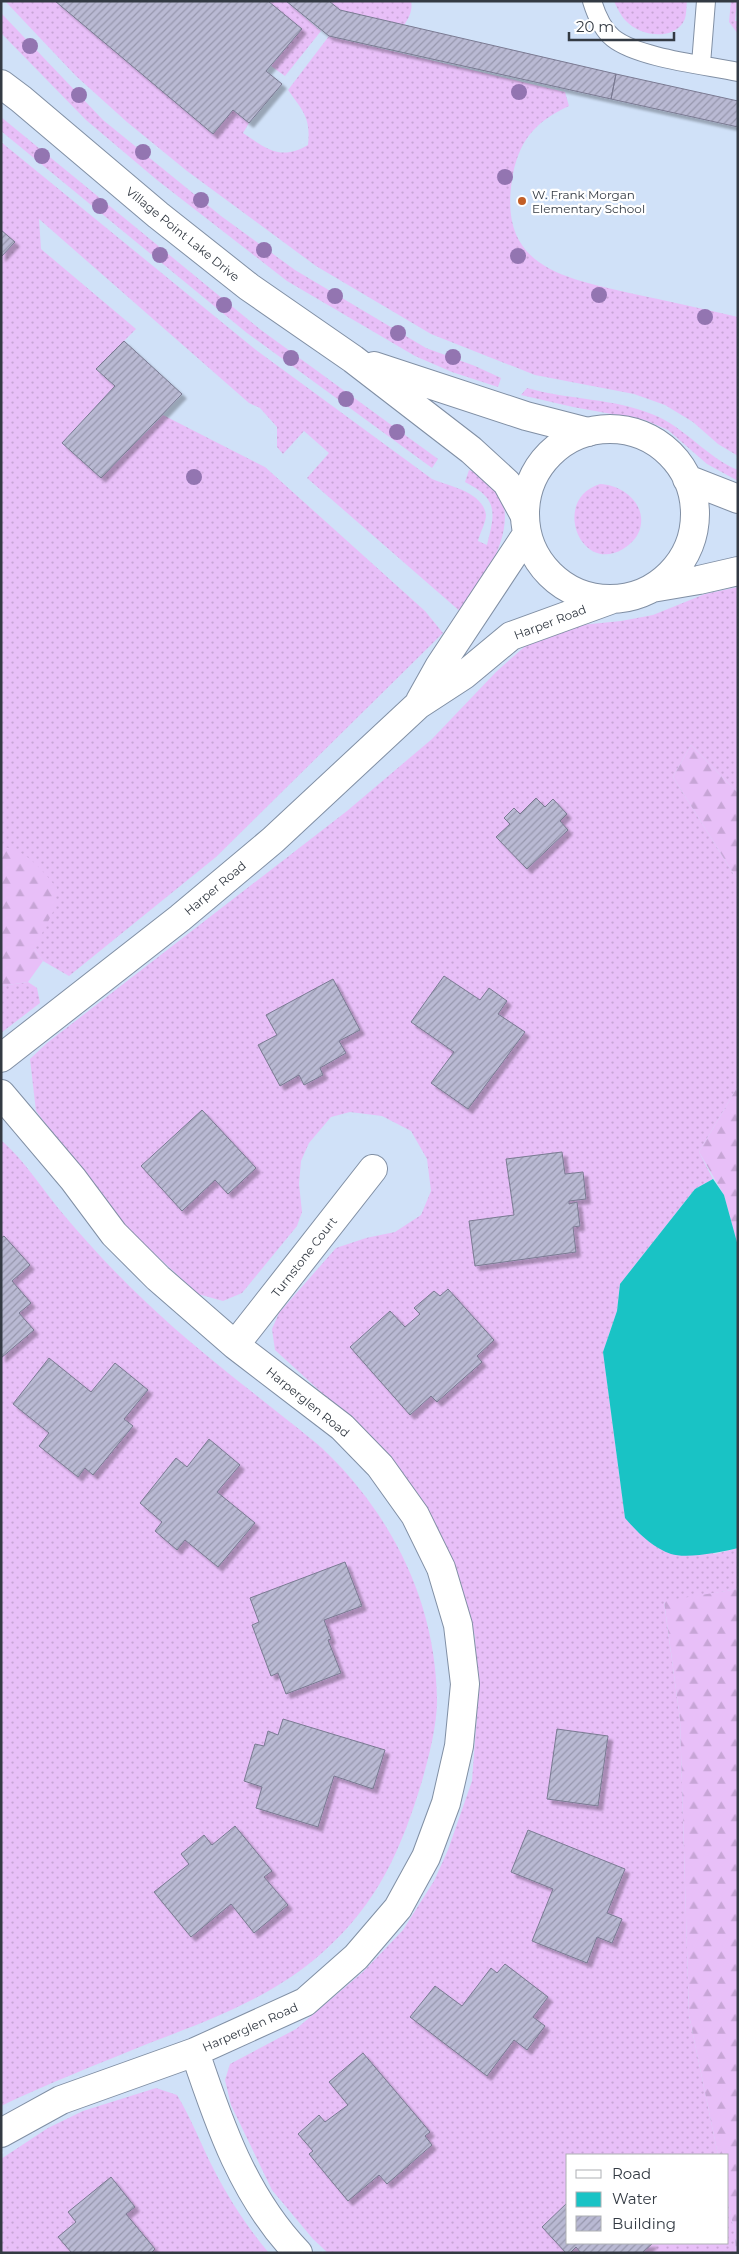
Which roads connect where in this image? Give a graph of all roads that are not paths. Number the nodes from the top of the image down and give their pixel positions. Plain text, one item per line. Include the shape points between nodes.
1 (592, 1) edge
2 (706, 1) edge
3 (701, 64) junction
4 (1, 66) edge
5 (738, 72) edge
6 (11, 92) edge
7 (353, 359) junction
8 (588, 432) junction
9 (688, 479) junction
10 (738, 499) edge
11 (526, 525) junction
12 (738, 571) edge
13 (652, 588) junction
14 (613, 599) junction
15 (418, 705) junction
16 (1, 1058) edge
17 (1, 1094) edge
18 (373, 1169) dead end
19 (235, 1345) junction
20 (195, 2052) junction
21 (1, 2134) edge
22 (298, 2253) edge

1 - 3 lane via 612,37 627,46 644,54
2 - 3 lane
3 - 5 lane
4 - 6 street, Village Point Lake Drive
6 - 7 street, Village Point Lake Drive via 158,215 249,286
7 - 8 street, Village Point Lake Drive via 526,416
7 - 11 street, Village Point Lake Drive via 471,450 507,483
8 - 9 street via 612,428 635,432 657,443 675,459
8 - 11 street via 570,439 549,455 535,472 527,493
9 - 10 street
9 - 13 street via 694,503 694,528 686,552 672,572
11 - 14 street via 536,556 556,579 590,597
11 - 15 street, Harper Road
12 - 13 street
13 - 14 street via 633,596
14 - 15 street, Harper Road via 511,636 464,675
15 - 16 street, Harper Road via 273,840 180,918
17 - 19 street, Harperglen Road via 73,1179 114,1234 158,1278
18 - 19 street, Turnstone Court
19 - 20 street, Harperglen Road via 342,1427 380,1466 415,1515 444,1576 458,1625 465,1684 460,1746 446,1803 426,1857 398,1908 356,1957 305,2002
20 - 21 street, Harperglen Road via 61,2100
20 - 22 street via 215,2113 247,2185 278,2233

